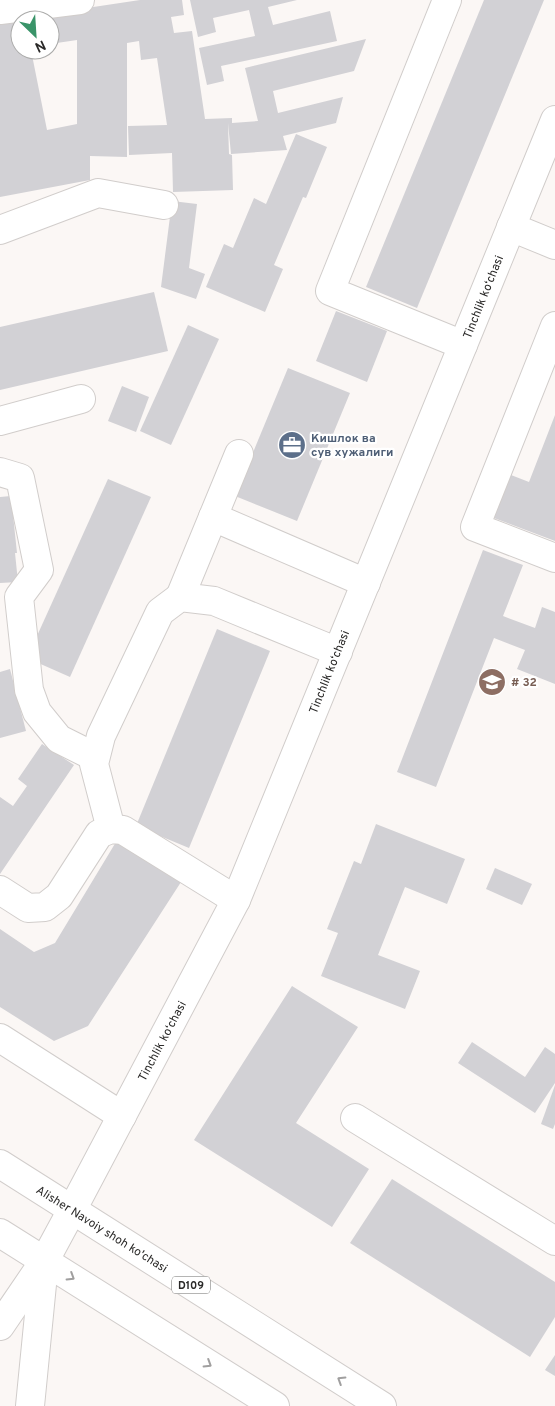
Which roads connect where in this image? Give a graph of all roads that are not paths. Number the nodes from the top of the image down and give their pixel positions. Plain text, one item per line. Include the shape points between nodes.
1 (80, 0) edge
2 (447, 0) edge
3 (0, 10) edge
4 (555, 120) edge
5 (549, 151) edge
6 (164, 205) dead end
7 (511, 227) junction
8 (0, 230) edge
9 (555, 245) edge
10 (555, 326) edge
11 (463, 345) junction
12 (81, 399) dead end
13 (0, 421) edge
14 (239, 454) dead end
15 (0, 472) edge
16 (213, 517) junction
17 (555, 558) edge
18 (366, 583) junction
19 (180, 596) junction
20 (338, 652) junction
21 (95, 757) junction
22 (111, 829) junction
23 (0, 890) edge
24 (236, 900) junction
25 (0, 1038) edge
26 (122, 1116) junction
27 (355, 1118) dead end
28 (0, 1164) edge
29 (72, 1210) junction
30 (0, 1232) edge
31 (555, 1241) edge
32 (44, 1260) junction
33 (0, 1326) edge
34 (30, 1406) edge
35 (275, 1406) edge
36 (382, 1406) edge

1 - 3 street
2 - 11 street via 330,290
4 - 5 street, Tinchlik kо‘chasi
5 - 7 street, Tinchlik kо‘chasi
6 - 8 street via 98,193
7 - 9 street
7 - 11 street, Tinchlik kо‘chasi
10 - 17 street via 475,527
11 - 18 street, Tinchlik kо‘chasi
12 - 13 street
14 - 16 street
15 - 21 street via 20,478 40,570 19,597 29,690 37,712 59,739
16 - 18 street
16 - 19 street
18 - 20 street, Tinchlik kо‘chasi
19 - 20 street via 214,601
19 - 21 street via 160,612 100,736
20 - 24 street, Tinchlik kо‘chasi
21 - 22 street
22 - 23 street via 99,834 59,896 45,907 28,908
22 - 24 street via 123,830
24 - 26 street, Tinchlik kо‘chasi
25 - 26 street
26 - 29 street, Tinchlik kо‘chasi
27 - 31 street
28 - 29 street, Alisher Navoiy shoh ko'chasi / D109
29 - 32 street, Tinchlik kо‘chasi
36 -> 29 street, Alisher Navoiy shoh ko'chasi / D109
30 - 32 street
32 - 33 street, Tinchlik kо‘chasi
32 - 34 street
32 -> 35 street

